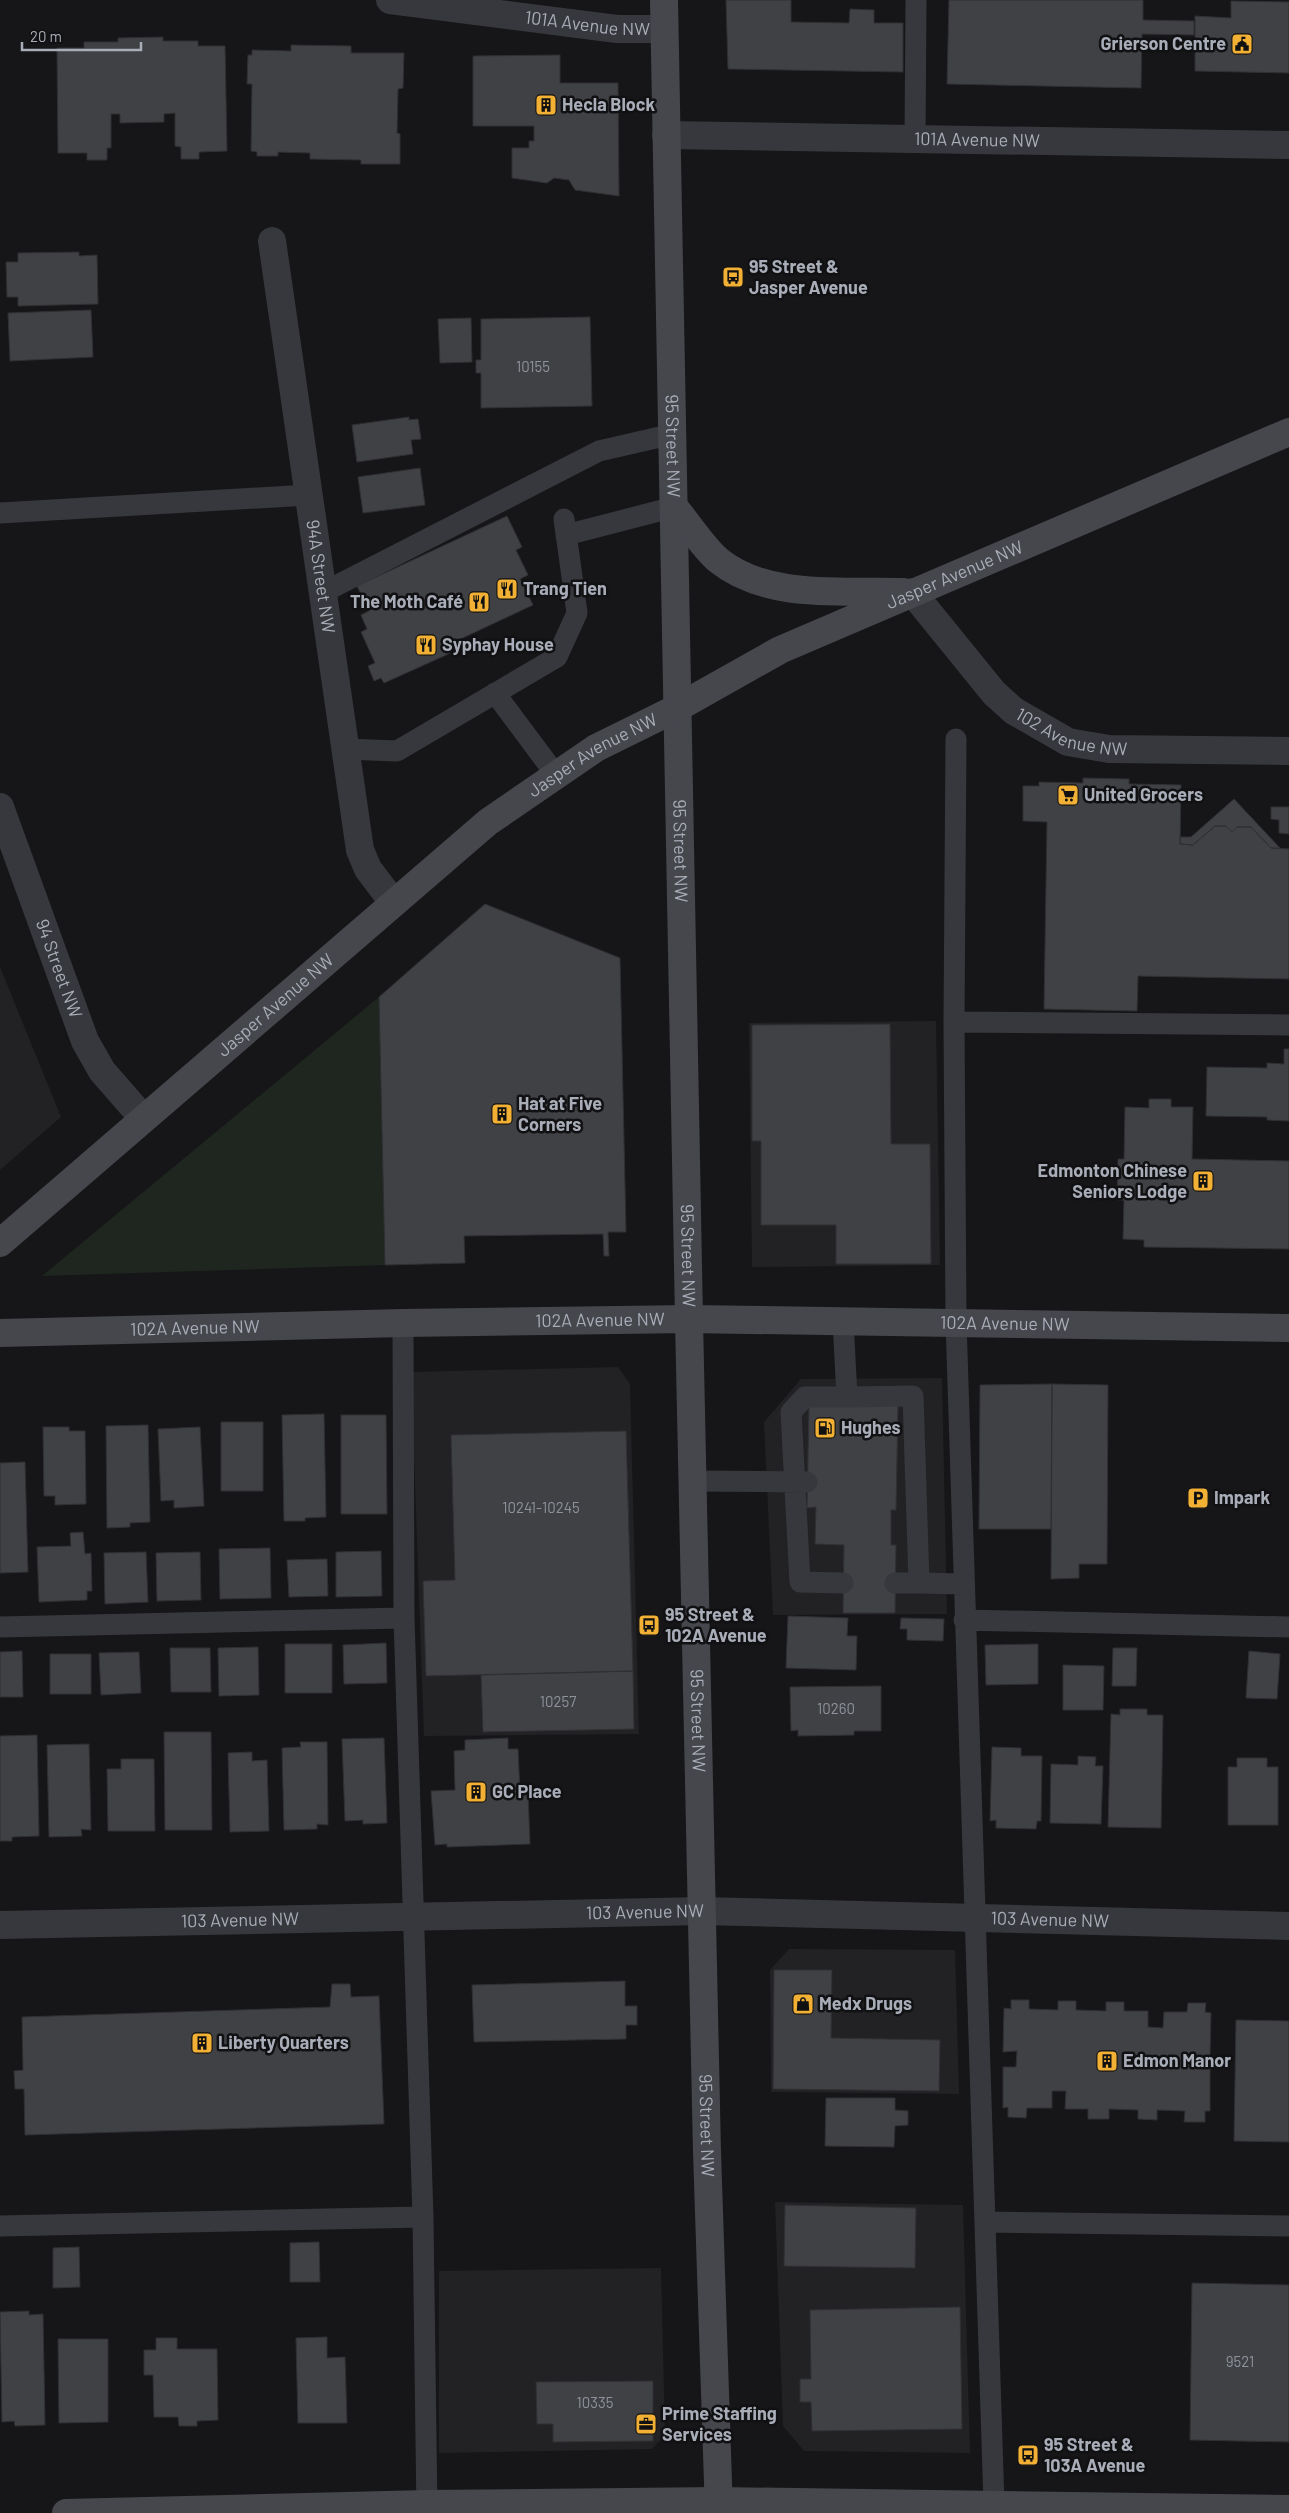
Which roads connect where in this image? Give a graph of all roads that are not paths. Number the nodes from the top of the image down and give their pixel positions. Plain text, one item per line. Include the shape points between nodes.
1 (390, 0) edge
2 (664, 0) edge
3 (916, 0) edge
4 (664, 29) junction
5 (666, 135) junction
6 (915, 139) junction
7 (1289, 146) edge
8 (272, 241) dead end
9 (1289, 432) edge
10 (673, 434) junction
11 (308, 495) junction
12 (674, 507) junction
13 (0, 513) edge
14 (912, 592) junction
15 (322, 593) junction
16 (495, 693) junction
17 (677, 708) junction
18 (956, 739) dead end
19 (345, 749) junction
20 (1289, 751) edge
21 (556, 775) junction
22 (0, 807) edge
23 (393, 902) junction
24 (954, 1022) junction
25 (1289, 1026) edge
26 (143, 1118) junction
27 (0, 1243) edge
28 (689, 1319) junction
29 (843, 1320) junction
30 (956, 1321) junction
31 (403, 1323) junction
32 (1289, 1328) edge
33 (0, 1333) edge
34 (847, 1397) junction
35 (693, 1481) junction
36 (801, 1482) junction
37 (843, 1582) dead end
38 (895, 1583) dead end
39 (919, 1583) junction
40 (963, 1584) junction
41 (404, 1618) junction
42 (964, 1620) junction
43 (0, 1627) edge
44 (1289, 1627) edge
45 (703, 1911) junction
46 (413, 1916) junction
47 (974, 1919) junction
48 (0, 1925) edge
49 (1289, 1926) edge
50 (423, 2217) junction
51 (985, 2222) junction
52 (0, 2226) edge
53 (1289, 2226) edge
54 (994, 2504) junction
55 (719, 2507) edge
56 (427, 2508) edge
57 (1289, 2508) edge
58 (66, 2513) edge

1 - 4 street, 101A Avenue NW via 617,29
2 - 4 main road, 95 Street NW
3 - 6 lane
4 - 5 main road, 95 Street NW
5 - 6 street, 101A Avenue NW
5 - 10 main road, 95 Street NW
6 - 7 street, 101A Avenue NW
8 - 11 street, 94A Street NW
9 - 14 main road, Jasper Avenue NW
10 - 12 main road, 95 Street NW
10 - 15 lane via 600,451
11 - 13 lane
11 - 15 street, 94A Street NW
12 - 14 main road via 718,559 748,579 783,589
12 - 16 lane via 565,527 577,613 557,657
12 - 17 main road, 95 Street NW
14 - 17 main road, Jasper Avenue NW via 780,650
14 - 20 street, 102 Avenue NW via 994,693 1014,711 1068,742 1109,749
15 - 19 street, 94A Street NW
16 - 19 lane via 397,751
16 - 21 lane
17 - 21 main road, Jasper Avenue NW via 596,748
17 - 28 main road, 95 Street NW
18 - 24 lane
19 - 23 street, 94A Street NW via 360,850 368,869
21 - 23 main road, Jasper Avenue NW via 488,822
22 - 26 street, 94 Street NW via 85,1041 102,1071
23 - 26 main road, Jasper Avenue NW
24 - 25 lane
24 - 30 lane
26 - 27 main road, Jasper Avenue NW
28 - 29 main road, 102A Avenue NW
28 - 31 main road, 102A Avenue NW
28 - 35 main road, 95 Street NW
29 - 30 main road, 102A Avenue NW
29 - 34 lane
30 - 32 main road, 102A Avenue NW
30 - 40 lane
31 - 33 main road, 102A Avenue NW
31 - 41 lane
34 - 36 lane via 805,1397 791,1412 800,1435
34 - 39 lane via 913,1396 906,1432 906,1482
35 - 36 lane
35 - 45 main road, 95 Street NW
36 - 37 lane via 800,1582
38 - 39 lane
39 - 40 lane
40 - 42 lane
41 - 43 lane
41 - 46 lane
42 - 44 lane
42 - 47 lane
45 - 46 street, 103 Avenue NW
45 - 47 street, 103 Avenue NW
45 - 55 main road, 95 Street NW
46 - 48 street, 103 Avenue NW
46 - 50 lane
47 - 49 street, 103 Avenue NW
47 - 51 lane
50 - 52 lane
50 - 56 lane
51 - 53 lane
51 - 54 lane
54 - 55 main road
54 - 57 main road
55 - 56 main road
56 - 58 main road

